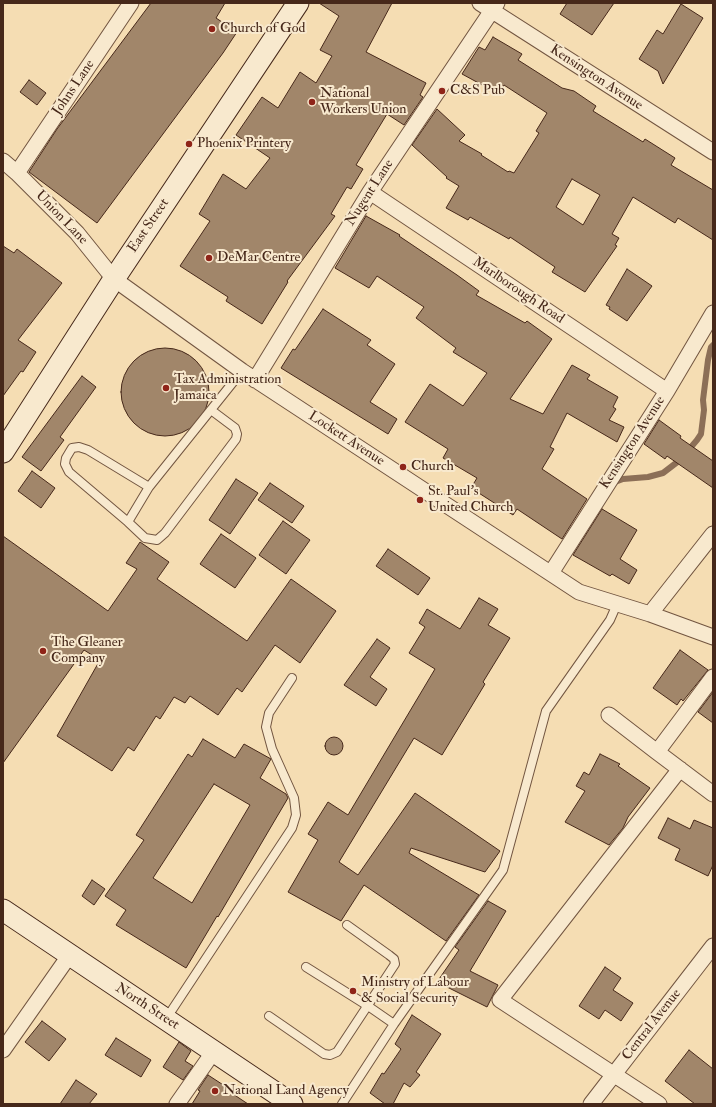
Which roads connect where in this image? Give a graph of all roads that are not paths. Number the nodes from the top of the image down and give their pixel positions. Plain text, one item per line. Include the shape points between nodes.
1 (131, 3) edge
2 (298, 3) edge
3 (489, 6) edge
4 (713, 152) edge
5 (3, 161) edge
6 (17, 173) junction
7 (370, 192) junction
8 (114, 279) junction
9 (713, 313) edge
10 (242, 371) junction
11 (255, 380) junction
12 (667, 391) junction
13 (211, 410) junction
14 (3, 452) edge
15 (150, 487) junction
16 (128, 522) junction
17 (713, 534) edge
18 (551, 573) junction
19 (616, 604) junction
20 (650, 614) junction
21 (713, 637) edge
22 (713, 677) edge
23 (292, 678) dead end
24 (609, 715) dead end
25 (656, 752) junction
26 (680, 769) junction
27 (713, 794) edge
28 (3, 910) edge
29 (347, 925) dead end
30 (713, 946) edge
31 (69, 956) junction
32 (306, 967) dead end
33 (368, 1006) junction
34 (269, 1016) dead end
35 (166, 1020) junction
36 (394, 1024) junction
37 (3, 1050) edge
38 (214, 1051) junction
39 (614, 1074) junction
40 (177, 1104) edge
41 (292, 1104) edge
42 (342, 1104) edge
43 (591, 1104) edge
44 (659, 1104) edge

1 - 6 street, Johns Lane
2 - 8 main road, East Street
3 - 4 street, Kensington Avenue
3 - 7 street, Nugent Lane
5 - 6 street, Union Lane
6 - 8 street, Union Lane via 77,233
7 - 11 street, Nugent Lane
7 - 12 street, Marlborough Road
8 - 10 street, Lockett Avenue
8 - 14 main road, East Street
9 - 12 street, Kensington Avenue
10 - 11 street, Lockett Avenue
10 - 13 lane
11 - 18 street, Lockett Avenue
12 - 18 street, Kensington Avenue
13 - 15 lane
13 - 16 lane via 235,428 236,439 157,540 145,538
15 - 16 lane
15 - 16 lane via 88,450 79,446 72,448 65,464 68,472
17 - 20 street
18 - 19 street, Lockett Avenue via 579,592
19 - 20 street, Lockett Avenue
19 - 36 lane via 610,620 546,711 503,870
20 - 21 street, Lockett Avenue
22 - 25 street
23 - 35 lane via 269,713 266,727 272,749 294,798 296,815 292,828
24 - 25 street
25 - 26 street
26 - 27 street
26 - 39 street via 500,1000
28 - 31 main road, North Street
29 - 33 lane via 394,959 395,964
30 - 39 street, Central Avenue
31 - 35 main road, North Street
31 - 37 street
32 - 33 lane
33 - 34 lane via 337,1052 330,1055 324,1054
33 - 36 lane
35 - 38 main road, North Street
36 - 42 lane
38 - 40 street
38 - 41 main road, North Street
39 - 43 street, Central Avenue
39 - 44 street

